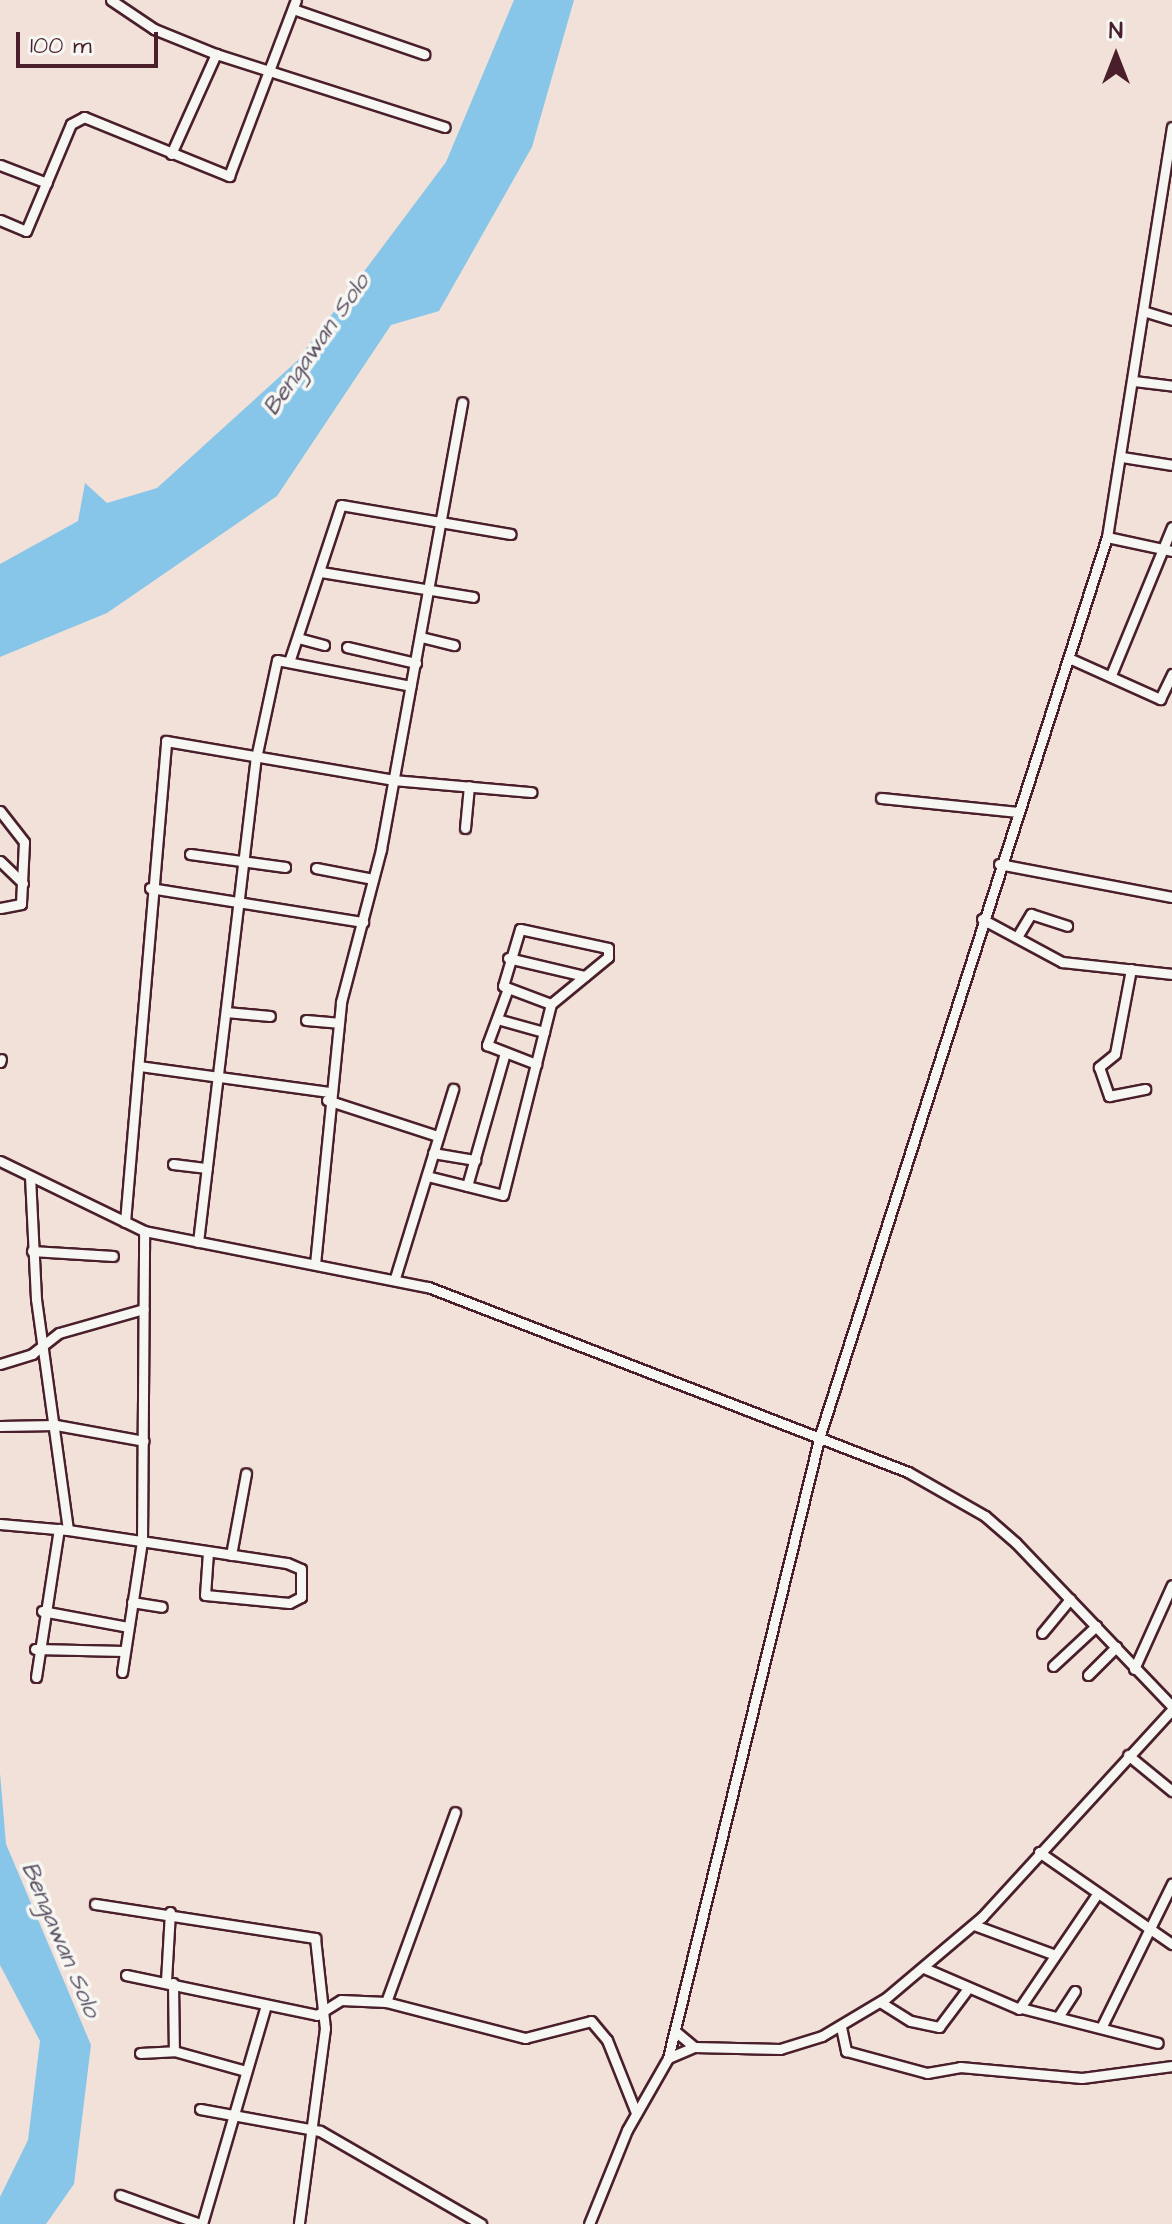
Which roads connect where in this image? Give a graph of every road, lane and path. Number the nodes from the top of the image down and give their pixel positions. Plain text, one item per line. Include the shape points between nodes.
1 (111, 0) edge
2 (294, 4) edge
3 (216, 54) junction
4 (424, 54) dead end
5 (271, 72) junction
6 (445, 127) dead end
7 (1172, 127) edge
8 (171, 154) junction
9 (0, 165) edge
10 (47, 183) junction
11 (0, 220) edge
12 (1143, 311) junction
13 (1172, 320) edge
14 (1134, 381) junction
15 (1172, 386) edge
16 (462, 402) dead end
17 (1122, 457) junction
18 (1172, 465) edge
19 (441, 522) junction
20 (1172, 527) edge
21 (511, 534) dead end
22 (1107, 537) junction
23 (1169, 550) edge
24 (321, 572) junction
25 (428, 590) junction
26 (473, 597) dead end
27 (421, 637) junction
28 (298, 638) junction
29 (324, 645) dead end
30 (454, 645) dead end
31 (347, 647) dead end
32 (290, 659) junction
33 (1071, 659) junction
34 (416, 663) junction
35 (1172, 674) edge
36 (1111, 675) junction
37 (411, 686) junction
38 (256, 758) junction
39 (393, 780) junction
40 (469, 786) junction
41 (531, 792) dead end
42 (881, 798) dead end
43 (0, 811) edge
44 (1018, 812) junction
45 (465, 828) dead end
46 (190, 854) dead end
47 (0, 861) edge
48 (242, 862) junction
49 (999, 864) junction
50 (285, 867) dead end
51 (316, 868) dead end
52 (373, 879) junction
53 (23, 883) junction
54 (150, 888) junction
55 (1172, 897) edge
56 (239, 898) junction
57 (0, 908) edge
58 (982, 919) junction
59 (363, 922) junction
60 (1067, 926) dead end
61 (1017, 937) junction
62 (508, 958) junction
63 (1131, 969) junction
64 (1172, 974) edge
65 (585, 976) junction
66 (507, 991) junction
67 (551, 1004) junction
68 (226, 1012) junction
69 (270, 1016) dead end
70 (497, 1019) junction
71 (306, 1020) dead end
72 (338, 1023) junction
73 (544, 1032) junction
74 (505, 1053) junction
75 (536, 1064) junction
76 (139, 1066) junction
77 (217, 1077) junction
78 (453, 1089) dead end
79 (1145, 1089) dead end
80 (327, 1096) junction
81 (438, 1136) junction
82 (433, 1153) junction
83 (475, 1160) junction
84 (0, 1161) edge
85 (173, 1164) dead end
86 (207, 1168) junction
87 (30, 1176) junction
88 (427, 1176) junction
89 (467, 1186) junction
90 (125, 1222) junction
91 (144, 1231) junction
92 (198, 1242) junction
93 (32, 1251) junction
94 (113, 1256) dead end
95 (315, 1264) junction
96 (395, 1278) junction
97 (144, 1309) junction
98 (42, 1345) junction
99 (0, 1364) edge
100 (56, 1425) junction
101 (0, 1426) edge
102 (820, 1435) junction
103 (144, 1441) junction
104 (246, 1473) dead end
105 (0, 1524) edge
106 (64, 1529) junction
107 (142, 1541) junction
108 (208, 1552) junction
109 (231, 1555) junction
110 (1172, 1585) edge
111 (1070, 1599) junction
112 (132, 1602) junction
113 (1169, 1604) edge
114 (162, 1607) dead end
115 (42, 1611) junction
116 (1096, 1626) junction
117 (128, 1627) junction
118 (1042, 1633) dead end
119 (1116, 1647) junction
120 (35, 1649) junction
121 (124, 1651) junction
122 (1053, 1666) dead end
123 (1134, 1669) junction
124 (122, 1672) dead end
125 (1088, 1675) dead end
126 (36, 1677) dead end
127 (1172, 1708) edge
128 (1128, 1755) junction
129 (1172, 1791) edge
130 (455, 1812) dead end
131 (1039, 1852) junction
132 (1172, 1884) edge
133 (1095, 1897) junction
134 (95, 1904) dead end
135 (170, 1912) junction
136 (974, 1925) junction
137 (1146, 1929) junction
138 (1172, 1944) edge
139 (1055, 1955) junction
140 (924, 1968) junction
141 (126, 1975) dead end
142 (169, 1982) junction
143 (966, 1991) junction
144 (1075, 1991) dead end
145 (386, 2002) junction
146 (880, 2002) junction
147 (266, 2005) junction
148 (1021, 2008) junction
149 (326, 2013) junction
150 (1058, 2017) junction
151 (841, 2027) junction
152 (1101, 2028) junction
153 (675, 2031) junction
154 (1158, 2043) dead end
155 (694, 2047) junction
156 (174, 2051) junction
157 (140, 2053) dead end
158 (668, 2058) junction
159 (1172, 2066) edge
160 (246, 2071) junction
161 (200, 2109) dead end
162 (636, 2113) junction
163 (235, 2116) junction
164 (310, 2129) junction
165 (120, 2195) dead end
166 (201, 2224) edge
167 (299, 2224) edge
168 (481, 2224) edge
169 (589, 2224) edge

1 - 3 street via 154,29
2 - 4 street
2 - 5 street
3 - 5 street
3 - 8 street
5 - 6 street
5 - 8 street via 229,176
7 - 12 street
8 - 10 street via 84,117 71,124
9 - 10 street
10 - 11 street via 26,231
12 - 13 street
12 - 14 street
14 - 15 street
14 - 17 street
16 - 19 street
17 - 18 street
17 - 22 street
19 - 21 street
19 - 24 street via 344,504
19 - 25 street
20 - 23 street
22 - 23 street
22 - 33 street
23 - 36 street
24 - 25 street
24 - 28 street
25 - 26 street
25 - 27 street
27 - 30 street
27 - 34 street
28 - 29 street
28 - 32 street
31 - 34 street
32 - 37 street
32 - 38 street via 277,660
33 - 36 street
33 - 44 street
34 - 37 street
35 - 36 street via 1160,699
37 - 39 street
38 - 39 street
38 - 48 street
38 - 54 street via 166,741
39 - 40 street
39 - 52 street
40 - 41 street
40 - 45 street
42 - 44 street
43 - 53 street via 24,835
44 - 49 street
46 - 48 street
47 - 53 street
48 - 50 street
48 - 56 street
49 - 55 street
49 - 58 street
51 - 52 street
52 - 59 street
53 - 57 street via 19,907
54 - 56 street
54 - 76 street
56 - 59 street
56 - 68 street
58 - 61 street
58 - 102 street
59 - 72 street
60 - 61 street via 1031,914
61 - 63 street via 1062,962
62 - 65 street
62 - 65 street via 520,929 608,948 608,957
62 - 66 street via 501,980
63 - 64 street
63 - 79 street via 1115,1054 1099,1067 1109,1096
65 - 67 street
66 - 67 street
66 - 70 street
67 - 73 street
68 - 69 street
68 - 77 street
70 - 73 street
70 - 74 street via 487,1045
71 - 72 street
72 - 80 street
73 - 75 street
74 - 75 street
74 - 83 street
75 - 89 street via 503,1195
76 - 77 street
76 - 90 street
77 - 80 street
77 - 86 street
78 - 81 street
80 - 81 street
80 - 95 street
81 - 82 street
82 - 83 street
82 - 88 street
83 - 89 street
84 - 87 street
85 - 86 street
86 - 92 street
87 - 90 street
87 - 93 street
88 - 89 street
88 - 96 street
90 - 91 street
91 - 92 street
91 - 97 street
92 - 95 street
93 - 94 street
93 - 98 street
95 - 96 street
96 - 102 street
97 - 98 street
97 - 103 street
98 - 99 street
98 - 100 street
100 - 101 street
100 - 103 street
100 - 106 street
102 - 111 street via 985,1516
102 - 153 street
103 - 107 street
104 - 109 street
105 - 106 street
106 - 107 street
106 - 115 street
107 - 108 street
107 - 112 street
108 - 109 street
108 - 109 street via 205,1595 289,1603 301,1597 299,1567
110 - 113 street
111 - 116 street
111 - 118 street
112 - 114 street
112 - 117 street
113 - 123 street
115 - 117 street
115 - 120 street
116 - 119 street
116 - 122 street
117 - 121 street
119 - 123 street
119 - 125 street
120 - 121 street
120 - 126 street
121 - 124 street
123 - 127 street
127 - 128 street
128 - 129 street
128 - 131 street
130 - 145 street
131 - 133 street
131 - 136 street
132 - 137 street
133 - 137 street
133 - 139 street
134 - 135 street
135 - 142 street
135 - 149 street via 312,1935
136 - 139 street
136 - 140 street
137 - 138 street
137 - 152 street
139 - 148 street
140 - 143 street
140 - 146 street
141 - 142 street
142 - 147 street
142 - 156 street
143 - 146 street via 939,2027 911,2021
143 - 148 street
144 - 150 street
145 - 149 street via 341,2000
145 - 162 street via 525,2038 591,2021 607,2040
146 - 151 street
147 - 149 street
147 - 160 street
148 - 150 street
149 - 164 street
150 - 152 street
151 - 155 street via 767,2052
151 - 159 street via 846,2051 927,2073 960,2067 1086,2078
152 - 154 street
153 - 155 street
153 - 158 street
155 - 158 street
156 - 157 street
156 - 160 street
158 - 162 street
160 - 163 street
161 - 163 street
162 - 169 street
163 - 164 street
163 - 166 street
164 - 167 street
164 - 168 street
165 - 166 street

